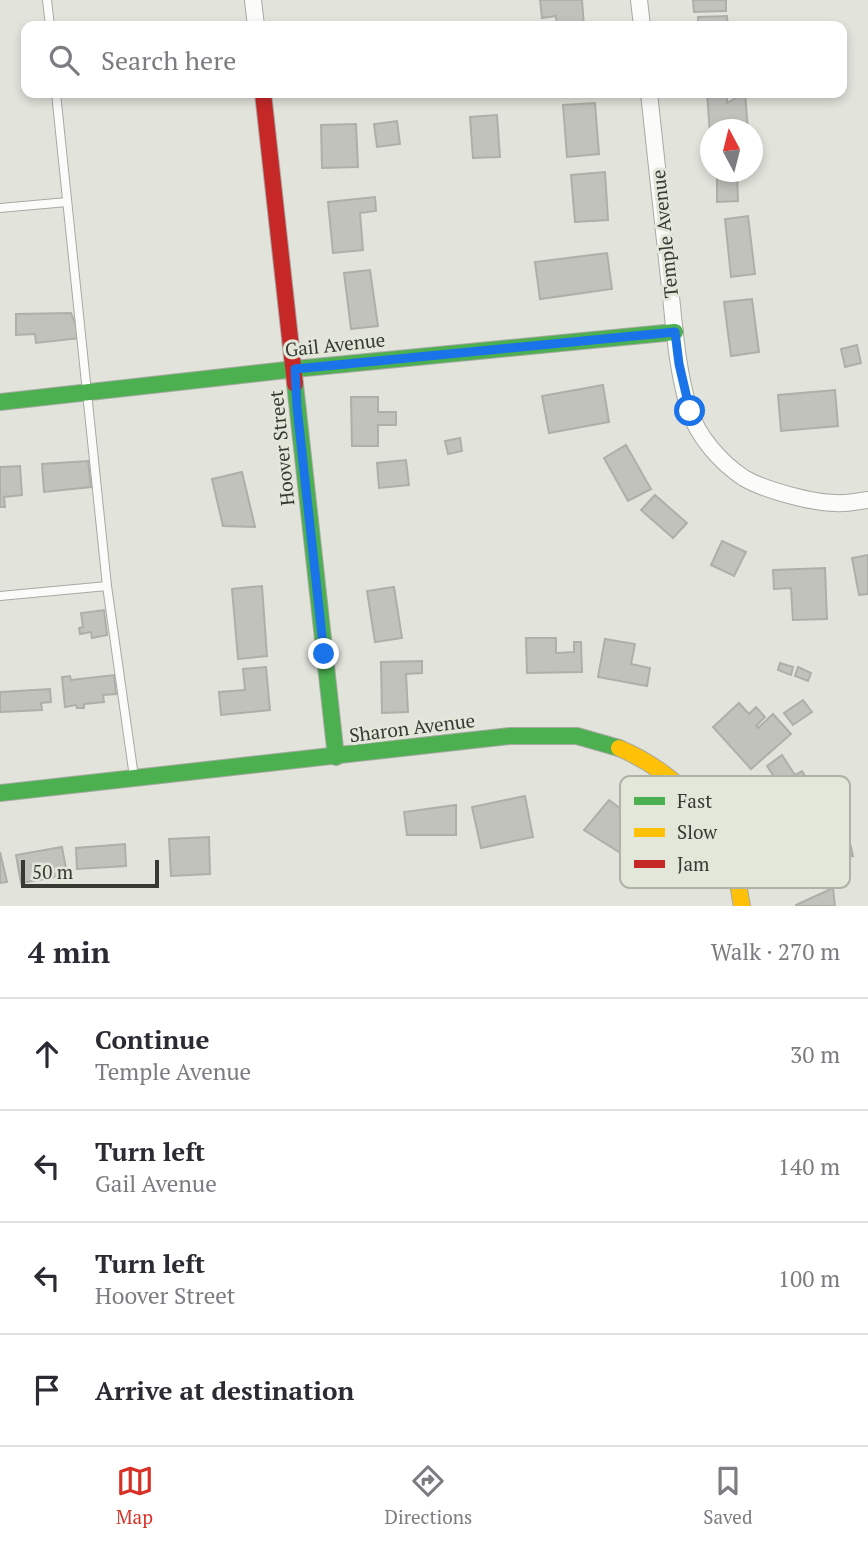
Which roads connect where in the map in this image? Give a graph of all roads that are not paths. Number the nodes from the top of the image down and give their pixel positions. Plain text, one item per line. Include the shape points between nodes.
1 (47, 0) edge
2 (253, 0) edge
3 (639, 0) edge
4 (49, 21) edge
5 (255, 21) edge
6 (641, 21) edge
7 (57, 98) edge
8 (264, 98) edge
9 (650, 98) edge
10 (67, 202) junction
11 (0, 208) edge
12 (675, 332) junction
13 (295, 369) junction
14 (87, 393) junction
15 (0, 402) edge
16 (868, 500) edge
17 (107, 586) junction
18 (0, 596) edge
19 (336, 757) junction
20 (667, 776) edge
21 (134, 777) junction
22 (0, 793) edge
23 (738, 888) edge
24 (742, 906) edge

1 - 4 lane
2 - 5 street
3 - 6 street
7 - 10 lane
8 - 13 street, Hoover Street
9 - 12 street, Temple Avenue
10 - 11 lane
10 - 14 lane
12 - 13 street, Gail Avenue
12 - 16 street, Temple Avenue via 690,411 727,465 746,480 778,492 836,503
13 - 14 street, Gail Avenue
13 - 19 street, Hoover Street
14 - 15 street, Gail Avenue
14 - 17 lane
17 - 18 lane
17 - 21 lane
19 - 20 street, Sharon Avenue via 510,736 585,737 641,759
19 - 21 street, Sharon Avenue
21 - 22 street, Sharon Avenue
23 - 24 street, Sharon Avenue

